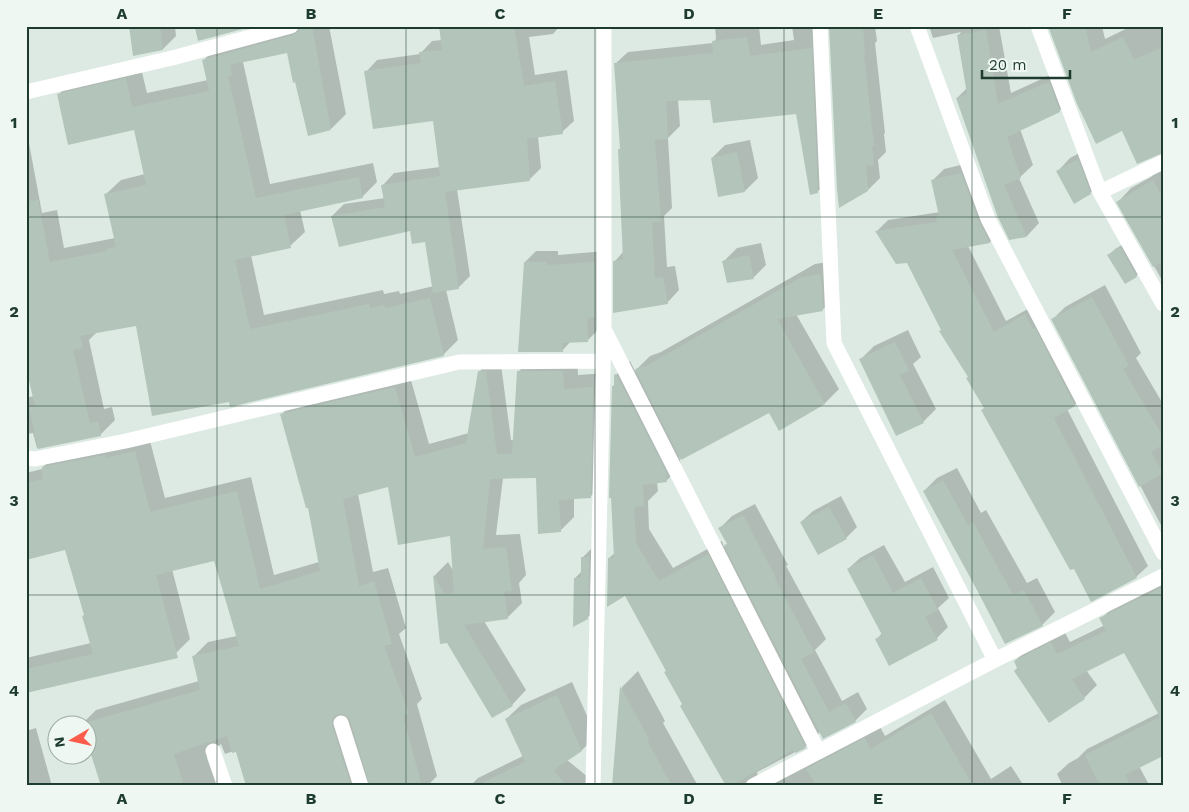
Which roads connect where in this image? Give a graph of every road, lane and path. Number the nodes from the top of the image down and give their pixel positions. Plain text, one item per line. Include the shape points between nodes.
1 (291, 26) edge
2 (604, 26) edge
3 (820, 26) edge
4 (917, 26) edge
5 (1038, 26) edge
6 (26, 92) edge
7 (1163, 162) edge
8 (1100, 192) junction
9 (1163, 304) edge
10 (604, 329) junction
11 (603, 361) junction
12 (26, 458) edge
13 (1163, 553) edge
14 (1163, 576) edge
15 (995, 660) junction
16 (341, 722) dead end
17 (213, 751) dead end
18 (818, 751) junction
19 (225, 786) edge
20 (361, 786) edge
21 (594, 786) edge
22 (752, 786) edge

1 - 6 street
2 - 10 street
3 - 15 street via 834,343
4 - 13 street via 988,219
5 - 8 street
7 - 8 street
8 - 9 street
10 - 11 street
10 - 18 street
11 - 12 street via 459,362 126,441 35,460
11 - 21 street
14 - 15 street
15 - 18 street
16 - 20 street
17 - 19 street
18 - 22 street

